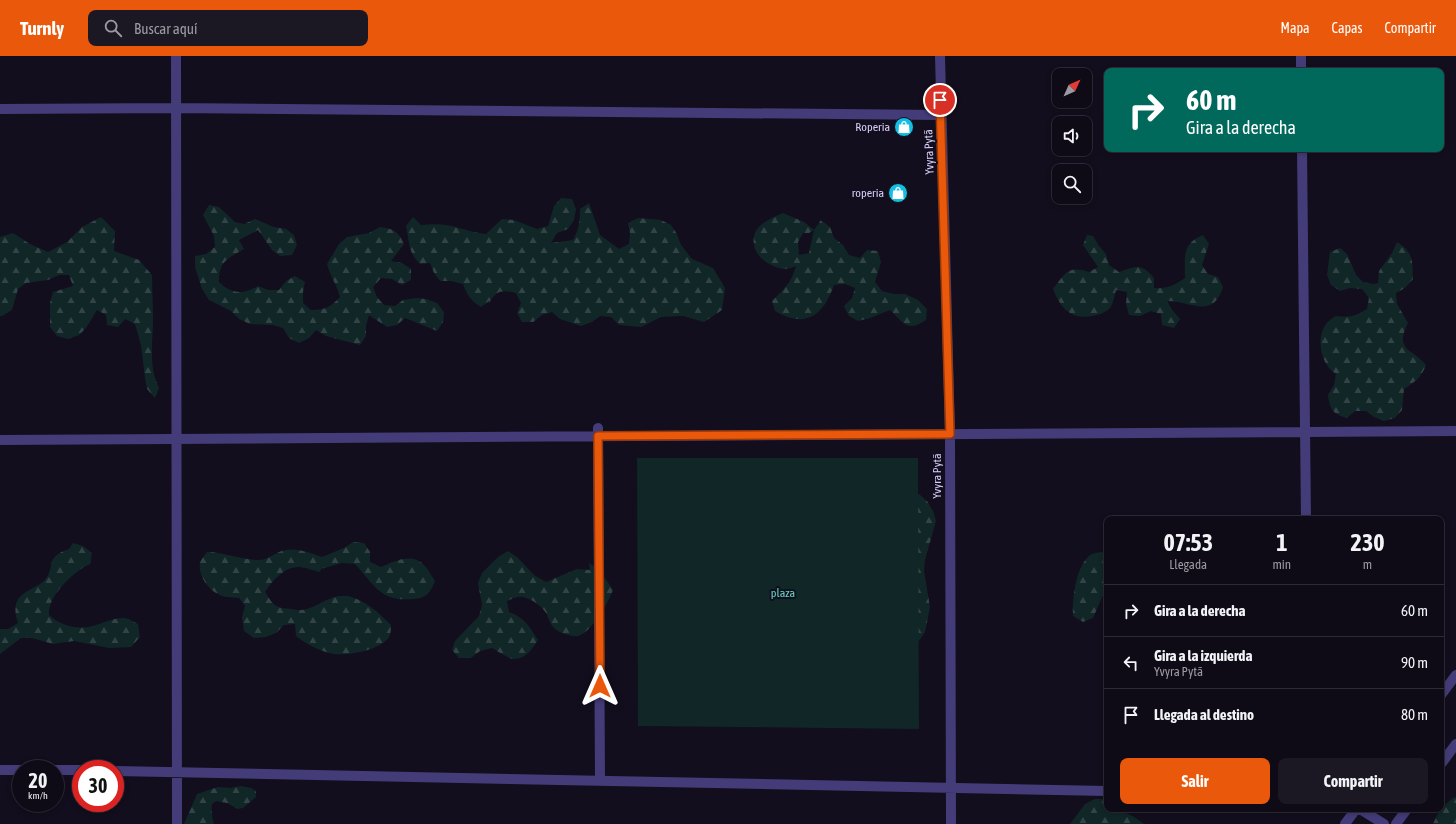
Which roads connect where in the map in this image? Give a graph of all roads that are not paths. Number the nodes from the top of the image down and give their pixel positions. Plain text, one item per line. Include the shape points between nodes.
1 (176, 56) edge
2 (940, 56) edge
3 (1301, 56) edge
4 (1301, 68) edge
5 (176, 108) junction
6 (0, 109) edge
7 (941, 115) junction
8 (1302, 152) edge
9 (1456, 431) edge
10 (598, 432) junction
11 (1306, 432) junction
12 (950, 434) junction
13 (176, 439) junction
14 (0, 440) edge
15 (1306, 516) edge
16 (1456, 675) edge
17 (1444, 691) edge
18 (1456, 744) edge
19 (1444, 760) edge
20 (0, 770) edge
21 (12, 770) edge
22 (124, 771) edge
23 (177, 771) junction
24 (600, 780) junction
25 (951, 788) junction
26 (1104, 791) edge
27 (1354, 812) edge
28 (1365, 812) edge
29 (1406, 812) edge
30 (177, 824) edge
31 (951, 824) edge
32 (1345, 824) edge
33 (1384, 824) edge
34 (1396, 824) edge

1 - 5 street
2 - 7 street, Yvyra Pytã
3 - 4 street
5 - 6 street
5 - 7 street
5 - 13 street
7 - 12 street, Yvyra Pytã
8 - 11 street
9 - 11 street
10 - 12 street
10 - 13 street
10 - 24 street
11 - 12 street
11 - 15 street
12 - 25 street, Yvyra Pytã
13 - 14 street
13 - 23 street
16 - 17 street
18 - 19 street
20 - 21 street
22 - 23 street
23 - 24 street
23 - 30 street
24 - 25 street
25 - 26 street
25 - 31 street, Yvyra Pytã
27 - 32 street
28 - 33 street
29 - 34 street

